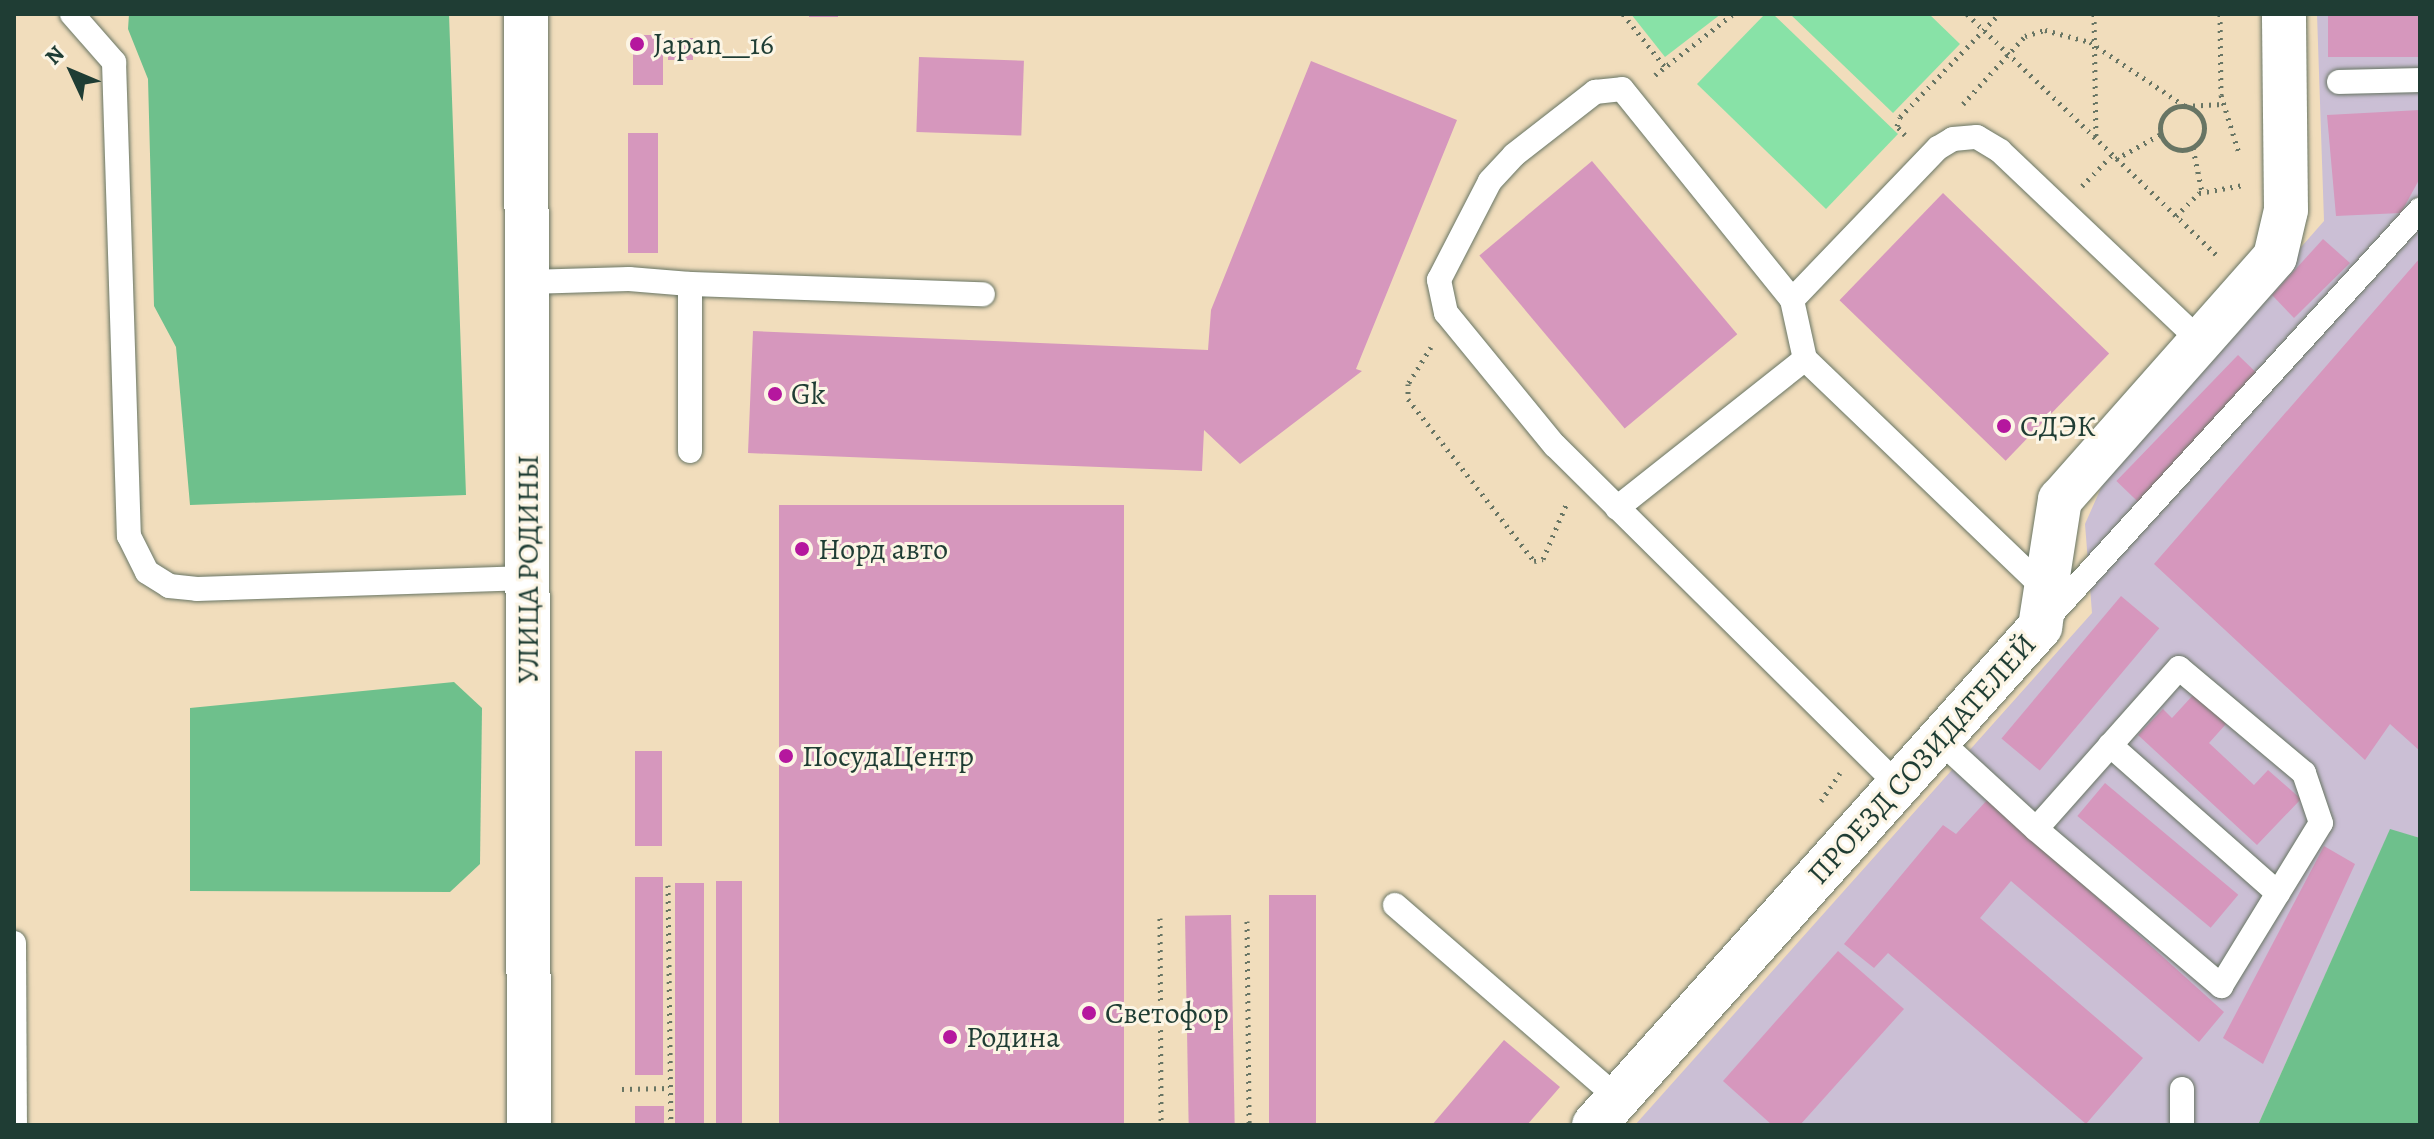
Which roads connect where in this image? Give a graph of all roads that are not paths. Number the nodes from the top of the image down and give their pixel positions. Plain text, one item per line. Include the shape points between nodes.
1 (72, 14) edge
2 (526, 14) edge
3 (2284, 14) edge
4 (2420, 80) edge
5 (2339, 82) dead end
6 (2420, 210) edge
7 (528, 282) junction
8 (690, 284) junction
9 (983, 294) dead end
10 (1792, 300) junction
11 (2201, 342) junction
12 (1805, 359) junction
13 (690, 451) dead end
14 (1617, 508) junction
15 (528, 578) junction
16 (2042, 608) junction
17 (1938, 739) junction
18 (2110, 745) junction
19 (1899, 786) junction
20 (2036, 829) junction
21 (2278, 893) junction
22 (1395, 905) dead end
23 (14, 943) edge
24 (2182, 1089) dead end
25 (1606, 1112) edge
26 (15, 1125) edge
27 (529, 1125) edge
28 (2182, 1125) edge

1 - 15 lane via 114,62 129,536 147,572 169,586 197,589
2 - 7 street, УЛИЦА РОДИНЫ
3 - 11 street via 2284,231 2262,273
4 - 5 lane
6 - 16 lane
7 - 8 lane
7 - 15 street, УЛИЦА РОДИНЫ
8 - 9 lane
8 - 13 lane
10 - 11 lane via 1929,157 1966,136 1988,141 2000,151
10 - 12 lane
10 - 14 lane via 1631,95 1614,88 1595,92 1496,173 1439,280 1441,303 1542,433
11 - 16 street via 2060,500
12 - 14 lane
12 - 16 lane
14 - 19 lane
15 - 27 street, УЛИЦА РОДИНЫ
16 - 17 street, ПРОЕЗД СОЗИДАТЕЛЕЙ
17 - 19 street, ПРОЕЗД СОЗИДАТЕЛЕЙ
17 - 20 lane
18 - 20 lane
18 - 21 lane
18 - 21 lane via 2179,668 2304,773 2321,823
19 - 25 street, ПРОЕЗД СОЗИДАТЕЛЕЙ
20 - 21 lane via 2221,986
22 - 25 lane
23 - 26 lane
24 - 28 lane

